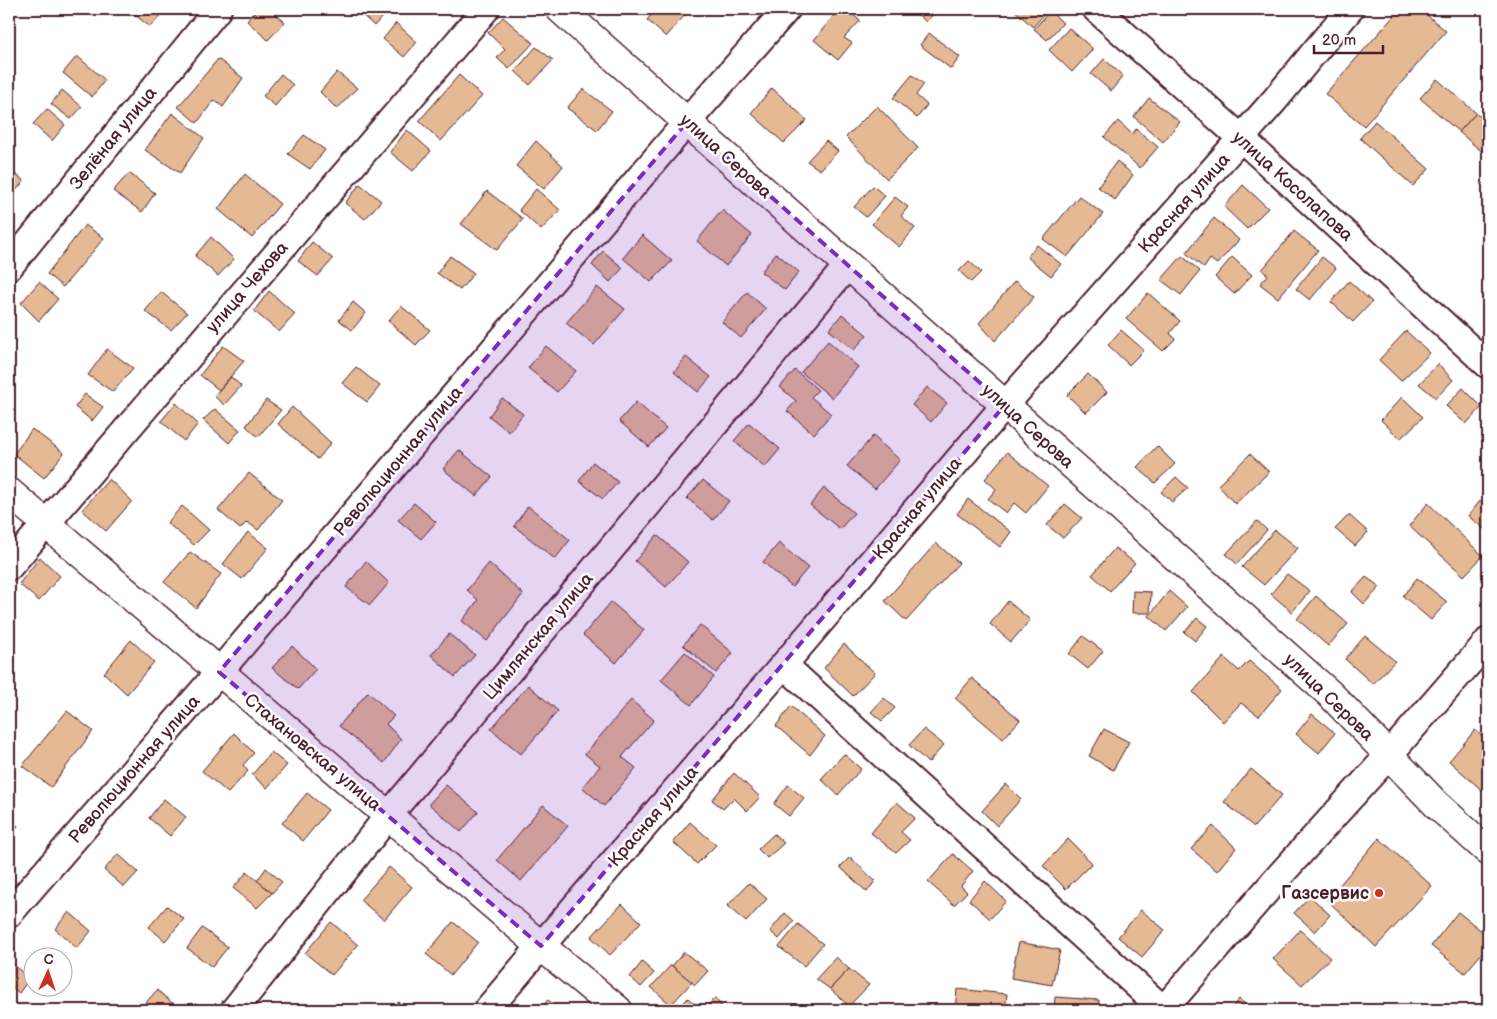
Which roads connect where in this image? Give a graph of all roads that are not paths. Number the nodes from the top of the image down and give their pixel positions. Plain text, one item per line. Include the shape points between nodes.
1 (218, 9) edge
2 (486, 9) edge
3 (560, 9) edge
4 (787, 9) edge
5 (1096, 9) edge
6 (1350, 9) edge
7 (687, 122) junction
8 (1241, 138) junction
9 (848, 265) junction
10 (9, 267) edge
11 (1488, 365) edge
12 (1005, 405) junction
13 (9, 492) edge
14 (45, 523) junction
15 (9, 566) edge
16 (1488, 641) edge
17 (784, 665) junction
18 (219, 672) junction
19 (1389, 755) junction
20 (388, 816) junction
21 (1488, 851) edge
22 (9, 914) edge
23 (541, 946) junction
24 (234, 1010) edge
25 (487, 1010) edge
26 (618, 1010) edge
27 (1164, 1010) edge

1 - 10 street, Зелёная улица
2 - 14 street, улица Чехова
3 - 7 street, улица Серова
4 - 7 street, Революционная улица
5 - 8 street, улица Косолапова
6 - 8 street, Красная улица
7 - 9 street, улица Серова
7 - 18 street, Революционная улица
8 - 11 street, улица Косолапова
8 - 12 street, Красная улица
9 - 12 street, улица Серова
9 - 20 street, Цимлянская улица
12 - 17 street, Красная улица
12 - 19 street, улица Серова via 1331,696
13 - 14 street, Стахановская улица
14 - 15 street, улица Чехова
14 - 18 street, Стахановская улица
16 - 19 street
17 - 23 street, Красная улица
17 - 27 street
18 - 20 street, Стахановская улица
18 - 22 street, Революционная улица
19 - 21 street, улица Серова
19 - 27 street
20 - 23 street, Стахановская улица
20 - 24 street, Цимлянская улица
23 - 25 street, Красная улица
23 - 26 street, Стахановская улица

